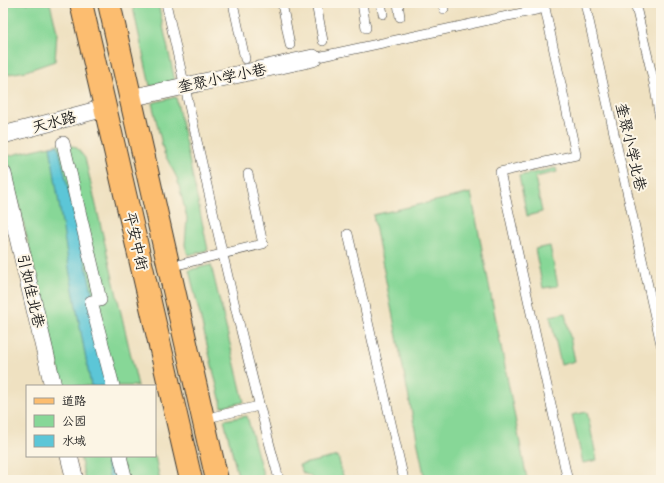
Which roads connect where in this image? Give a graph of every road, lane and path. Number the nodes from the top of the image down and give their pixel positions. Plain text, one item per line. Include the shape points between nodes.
1 (81, 3) edge
2 (108, 3) edge
3 (166, 3) edge
4 (233, 3) edge
5 (282, 3) edge
6 (316, 3) edge
7 (362, 3) edge
8 (381, 3) edge
9 (398, 3) edge
10 (585, 3) edge
11 (635, 3) edge
12 (383, 14) dead end
13 (400, 18) dead end
14 (366, 28) dead end
15 (323, 41) dead end
16 (290, 45) dead end
17 (313, 58) joint
18 (245, 59) dead end
19 (657, 82) edge
20 (185, 86) junction
21 (130, 98) junction
22 (105, 108) junction
23 (661, 125) edge
24 (3, 135) edge
25 (63, 143) dead end
26 (3, 174) edge
27 (248, 174) dead end
28 (348, 234) dead end
29 (223, 254) junction
30 (169, 267) junction
31 (661, 344) edge
32 (53, 385) edge
33 (113, 385) edge
34 (259, 406) junction
35 (203, 419) junction
36 (69, 457) edge
37 (120, 457) edge
38 (567, 477) dead end
39 (279, 479) edge
40 (75, 480) edge
41 (126, 480) edge
42 (191, 480) edge
43 (217, 480) edge
44 (404, 480) edge

1 - 22 main road, 平安中街
2 - 21 main road, 平安中街
3 - 20 lane
4 - 18 lane
5 - 16 lane
6 - 15 lane
7 - 14 lane
8 - 12 lane
9 - 13 lane
10 - 31 lane, 奎聚小学北巷
11 - 19 lane
17 - 20 street, 奎聚小学小巷
17 - 38 lane via 545,8 576,155 500,172
19 - 23 lane
20 - 21 street, 奎聚小学小巷
20 - 29 lane
21 - 30 main road, 平安中街
22 - 24 street, 天水路
22 - 42 main road, 平安中街
25 - 33 street via 100,300 91,302
26 - 32 street, 引如佳北巷
27 - 29 lane via 263,244
28 - 44 lane
29 - 30 lane
29 - 34 lane
30 - 35 main road, 平安中街
34 - 35 lane
34 - 39 lane
35 - 43 main road, 平安中街
36 - 40 street
37 - 41 street

